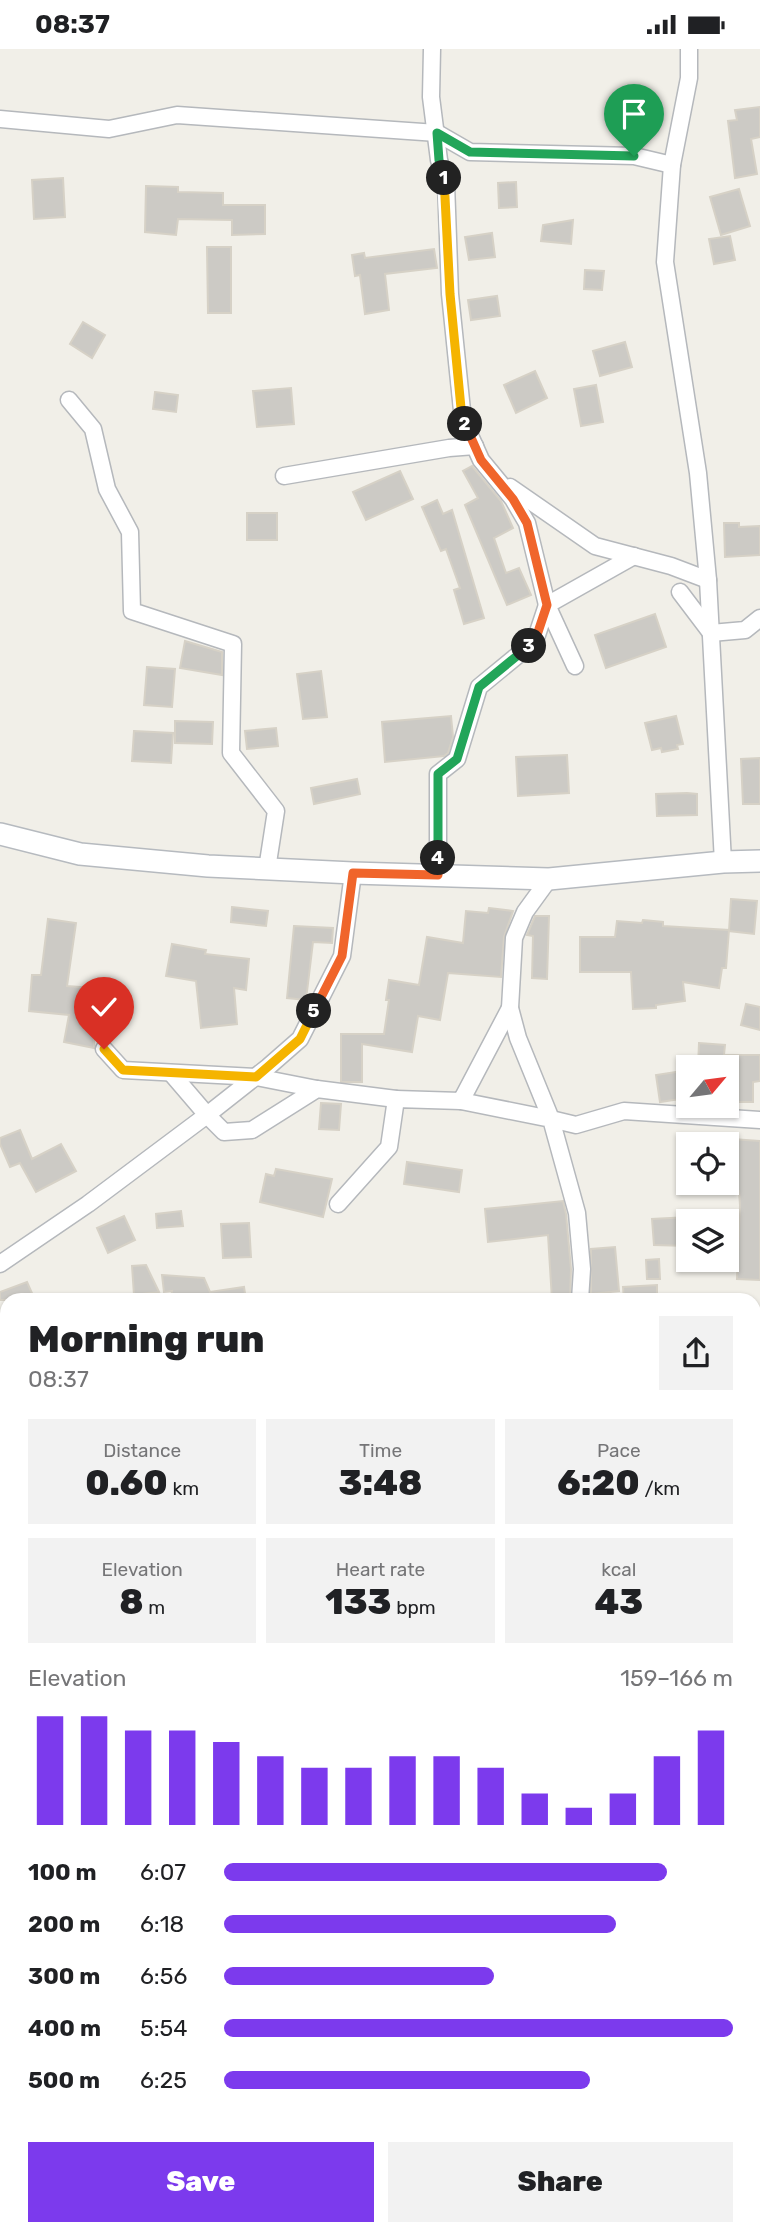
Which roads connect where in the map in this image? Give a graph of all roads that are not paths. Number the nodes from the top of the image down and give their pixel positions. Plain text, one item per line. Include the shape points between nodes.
1 (432, 49) edge
2 (689, 49) edge
3 (0, 119) edge
4 (437, 133) junction
5 (672, 165) junction
6 (69, 400) dead end
7 (475, 446) junction
8 (284, 476) dead end
9 (497, 477) junction
10 (634, 557) junction
11 (708, 580) junction
12 (680, 592) dead end
13 (547, 605) junction
14 (760, 618) edge
15 (710, 633) junction
16 (575, 667) dead end
17 (0, 834) edge
18 (760, 861) edge
19 (723, 862) junction
20 (267, 869) junction
21 (353, 873) junction
22 (438, 875) junction
23 (549, 879) junction
24 (510, 1008) junction
25 (104, 1049) dead end
26 (171, 1073) junction
27 (256, 1077) junction
28 (317, 1089) junction
29 (396, 1099) junction
30 (461, 1101) junction
31 (207, 1115) junction
32 (551, 1119) junction
33 (760, 1120) edge
34 (338, 1204) dead end
35 (0, 1264) edge
36 (580, 1293) edge

1 - 4 street via 431,97
2 - 5 street via 689,78
3 - 4 street via 109,129 177,115
4 - 5 street via 470,152 634,156
4 - 7 street via 446,183 461,408
5 - 11 street via 665,262 698,473
6 - 20 street via 93,429 107,489 130,532 132,611 233,644 231,753 276,811
7 - 8 street
7 - 9 street
9 - 10 street via 595,546
9 - 13 street via 527,523
10 - 11 street
10 - 13 street
11 - 15 street
12 - 15 street
13 - 16 street
13 - 22 street via 535,641 479,687 457,759 438,774
14 - 15 street via 745,630
15 - 19 street
17 - 20 main road via 80,854
18 - 19 main road
19 - 23 main road
20 - 21 main road
21 - 22 main road
21 - 27 street via 342,956 300,1039
22 - 23 main road
23 - 24 street via 513,938
24 - 30 street
24 - 32 street
25 - 26 street via 123,1070
26 - 27 street
26 - 31 street
27 - 28 street
27 - 31 street
28 - 29 street
28 - 31 street via 252,1130 224,1132
29 - 30 street
29 - 34 street via 389,1147
30 - 32 street
31 - 35 street
32 - 33 street via 576,1125 624,1111
32 - 36 street via 577,1213

